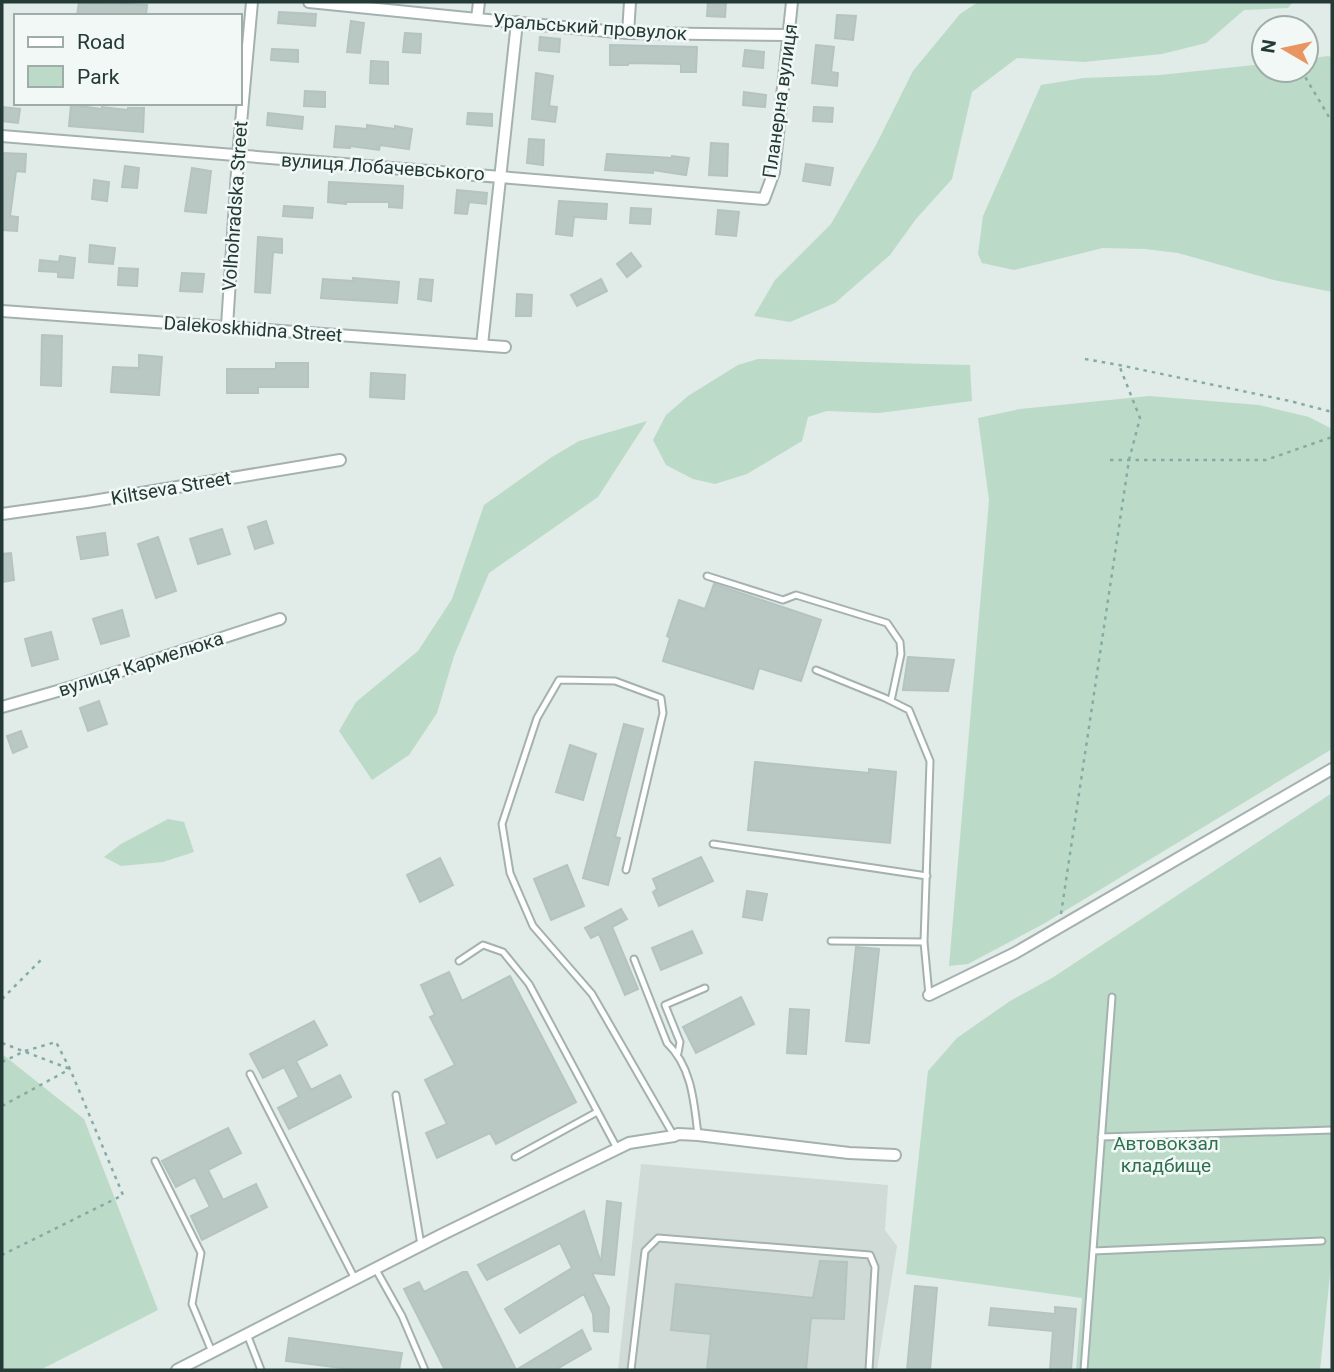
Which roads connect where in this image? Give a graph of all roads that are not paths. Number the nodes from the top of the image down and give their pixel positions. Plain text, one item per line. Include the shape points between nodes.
1 (252, 2) edge
2 (309, 2) edge
3 (478, 2) edge
4 (630, 2) edge
5 (792, 2) edge
6 (477, 19) junction
7 (517, 22) junction
8 (628, 33) junction
9 (789, 35) junction
10 (2, 136) edge
11 (238, 156) junction
12 (501, 176) junction
13 (764, 199) joint
14 (2, 311) edge
15 (227, 326) junction
16 (482, 345) junction
17 (505, 347) dead end
18 (340, 460) dead end
19 (2, 514) edge
20 (707, 576) dead end
21 (281, 619) dead end
22 (816, 670) dead end
23 (891, 701) junction
24 (2, 707) edge
25 (1332, 769) edge
26 (713, 844) dead end
27 (626, 870) dead end
28 (927, 876) junction
29 (831, 941) dead end
30 (924, 942) junction
31 (634, 959) dead end
32 (459, 961) dead end
33 (705, 988) dead end
34 (929, 995) joint
35 (1112, 997) dead end
36 (678, 1054) junction
37 (250, 1074) dead end
38 (396, 1095) dead end
39 (597, 1112) junction
40 (1332, 1130) edge
41 (698, 1135) junction
42 (674, 1136) junction
43 (1101, 1137) junction
44 (618, 1149) junction
45 (895, 1155) dead end
46 (515, 1157) dead end
47 (155, 1161) dead end
48 (1322, 1241) dead end
49 (421, 1245) junction
50 (1093, 1251) junction
51 (375, 1268) junction
52 (355, 1279) junction
53 (247, 1334) junction
54 (212, 1352) junction
55 (177, 1370) edge
56 (261, 1370) edge
57 (425, 1370) edge
58 (631, 1370) edge
59 (869, 1370) edge
60 (1084, 1370) edge

1 - 11 street, Volhohradska Street
2 - 6 street, Уральський провулок
3 - 6 street
4 - 8 street
5 - 9 street, Планерна вулиця
6 - 7 street, Уральський провулок
7 - 8 street, Уральський провулок
7 - 12 street
8 - 9 street, Уральський провулок
9 - 13 street, Планерна вулиця via 774,172
10 - 11 street, вулиця Лобачевського
11 - 12 street, вулиця Лобачевського
11 - 15 street, Volhohradska Street
12 - 13 street, вулиця Лобачевського
12 - 16 street
14 - 15 street, Dalekoskhidna Street
15 - 16 street, Dalekoskhidna Street
16 - 17 street, Dalekoskhidna Street
18 - 19 street, Kiltseva Street
20 - 23 lane via 783,600 796,595 887,623 900,642 901,654
21 - 24 street, вулиця Кармелюка
22 - 23 lane
23 - 28 lane via 909,710 930,761
25 - 34 street via 1015,953
26 - 28 lane
27 - 42 lane via 663,713 662,698 615,681 559,680 537,718 502,824 510,873 533,926 592,994
28 - 30 lane
29 - 30 lane
30 - 34 lane
31 - 36 lane via 667,1043
32 - 39 lane via 483,945 503,952 529,984
33 - 36 lane via 665,1005 680,1042
35 - 43 lane
36 - 41 lane via 693,1090
37 - 52 lane
38 - 49 lane
39 - 44 lane
39 - 46 lane
40 - 43 lane
41 - 42 street
41 - 45 street
42 - 44 street
43 - 50 lane
44 - 49 street
47 - 54 lane via 201,1253 192,1304
48 - 50 lane
49 - 51 street
50 - 60 lane
51 - 52 street
51 - 57 lane
52 - 53 street
53 - 54 street
53 - 56 lane
54 - 55 street
58 - 59 lane via 645,1251 658,1238 870,1255 875,1267

